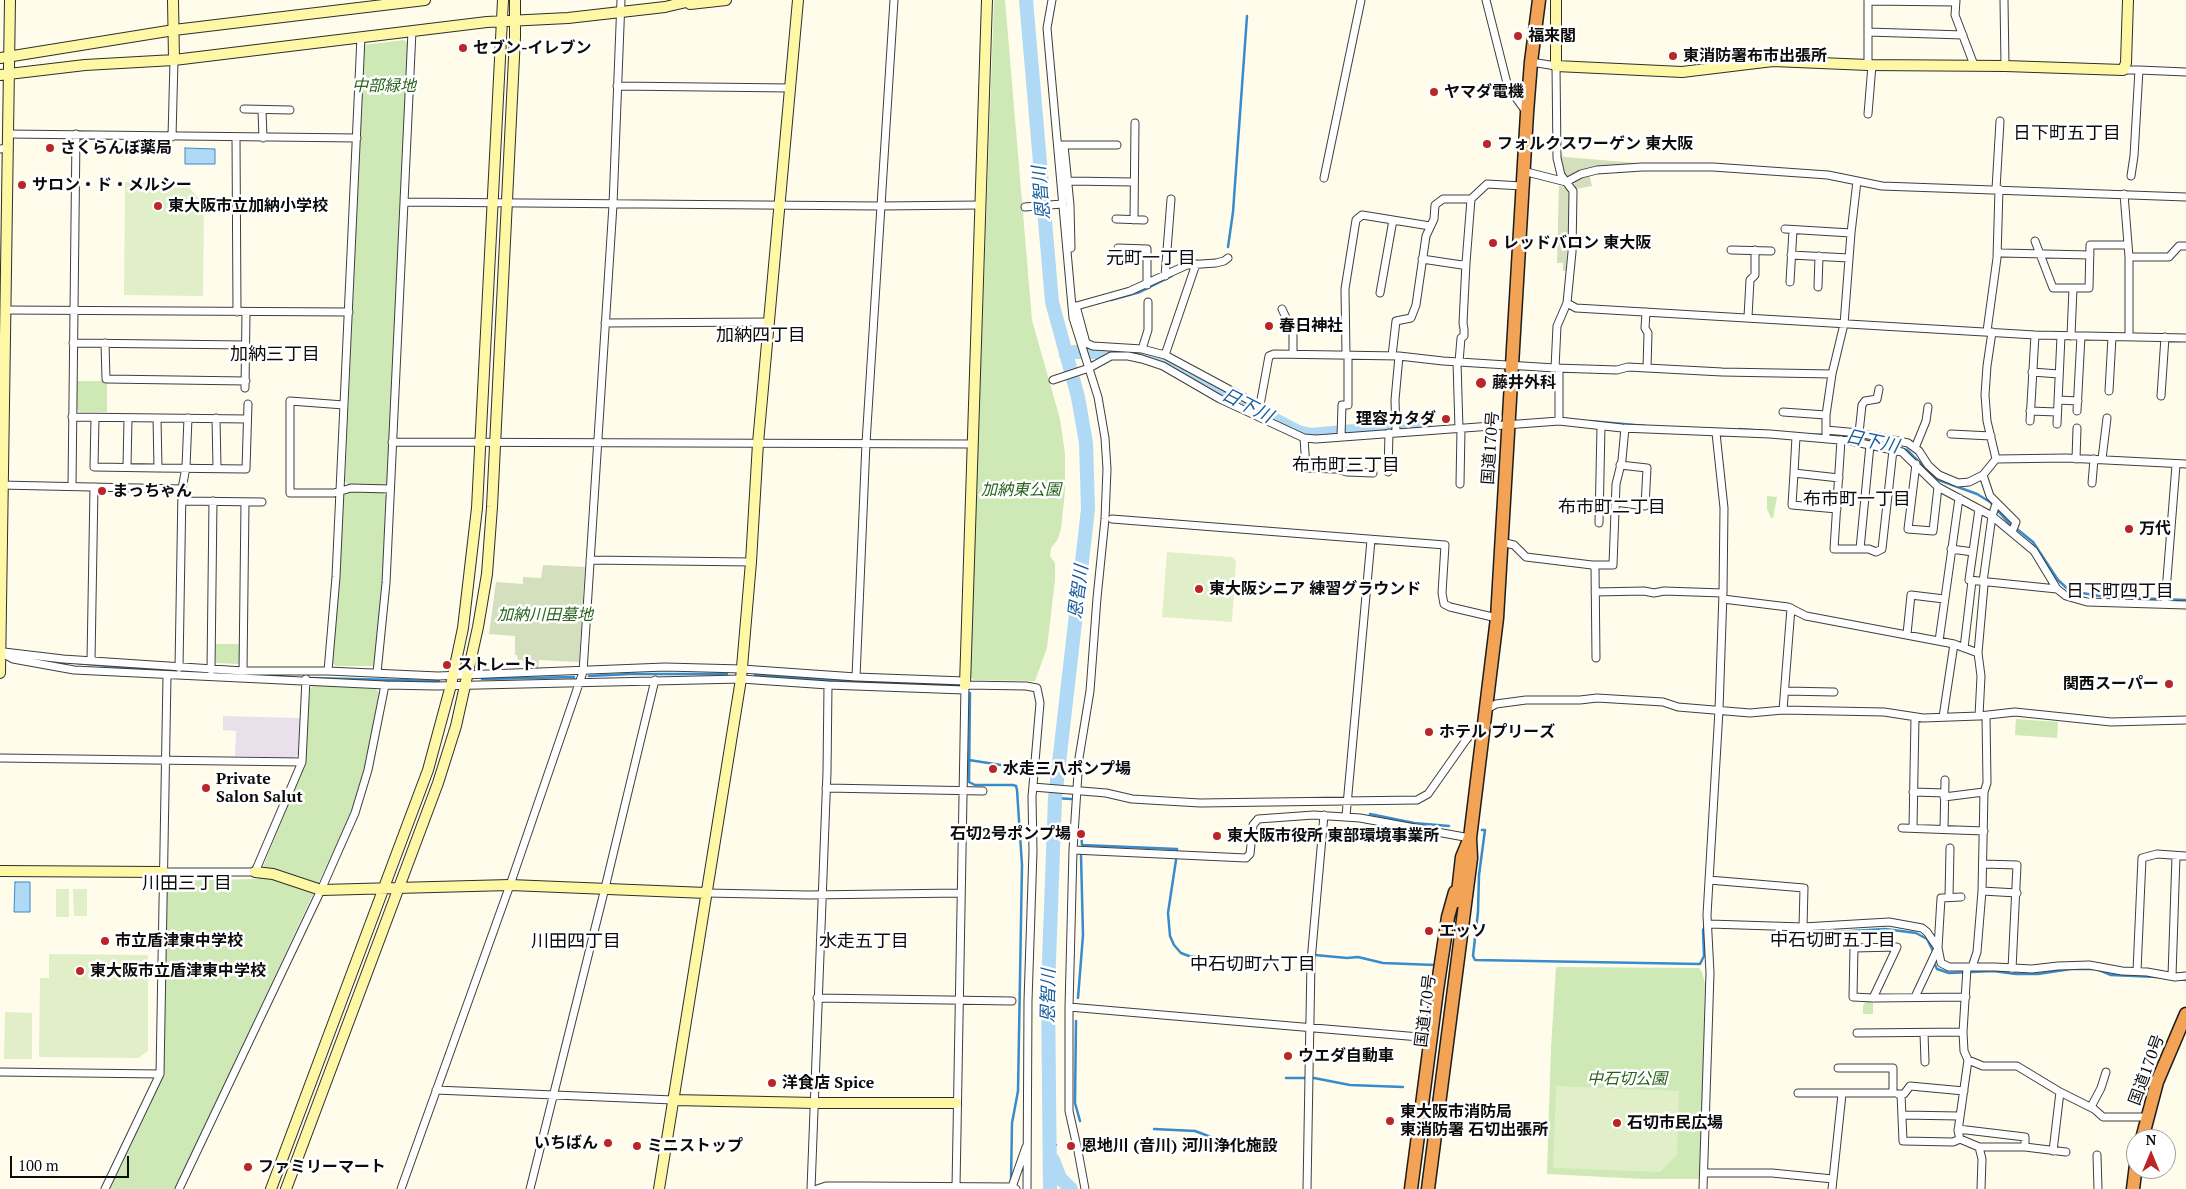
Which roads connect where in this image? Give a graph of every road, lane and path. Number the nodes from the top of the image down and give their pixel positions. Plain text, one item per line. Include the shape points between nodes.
1 (10, 0) edge
2 (173, 0) edge
3 (425, 0) edge
4 (502, 0) edge
5 (515, 0) edge
6 (621, 0) edge
7 (695, 0) edge
8 (726, 0) edge
9 (798, 0) edge
10 (894, 0) edge
11 (987, 0) edge
12 (1052, 0) edge
13 (1361, 0) edge
14 (1486, 0) edge
15 (1539, 0) edge
16 (1556, 0) edge
17 (2004, 0) edge
18 (2128, 0) edge
19 (1868, 1) edge
20 (1910, 1) edge
21 (1956, 1) edge
22 (386, 3) edge
23 (665, 7) junction
24 (620, 12) junction
25 (501, 21) junction
26 (515, 21) junction
27 (174, 30) junction
28 (412, 31) junction
29 (1868, 32) junction
30 (1963, 35) junction
31 (361, 37) junction
32 (4, 57) edge
33 (174, 60) junction
34 (1531, 62) junction
35 (1870, 65) junction
36 (1974, 65) junction
37 (1556, 66) junction
38 (2005, 66) junction
39 (2123, 70) junction
40 (2139, 70) junction
41 (2186, 72) edge
42 (4, 75) edge
43 (617, 86) junction
44 (790, 88) junction
45 (244, 109) dead end
46 (262, 110) junction
47 (290, 110) dead end
48 (1527, 113) junction
49 (1868, 114) dead end
50 (2000, 121) dead end
51 (1135, 123) dead end
52 (8, 134) junction
53 (76, 134) junction
54 (172, 137) junction
55 (236, 137) junction
56 (263, 138) junction
57 (357, 138) junction
58 (1061, 145) junction
59 (1117, 146) dead end
60 (4, 149) edge
61 (1523, 171) junction
62 (2131, 176) dead end
63 (1324, 178) dead end
64 (1069, 181) junction
65 (1857, 181) junction
66 (1133, 182) junction
67 (1566, 182) junction
68 (1522, 186) junction
69 (1998, 189) junction
70 (2124, 194) junction
71 (2186, 197) edge
72 (1171, 199) dead end
73 (1471, 200) junction
74 (404, 202) junction
75 (507, 203) junction
76 (491, 204) junction
77 (1062, 204) junction
78 (613, 205) junction
79 (780, 205) junction
80 (981, 205) junction
81 (880, 206) junction
82 (1024, 207) dead end
83 (1116, 220) dead end
84 (1134, 220) junction
85 (1144, 220) dead end
86 (1393, 220) junction
87 (1430, 226) junction
88 (1851, 233) junction
89 (2035, 241) dead end
90 (2128, 244) junction
91 (2186, 246) edge
92 (1118, 248) dead end
93 (1731, 250) dead end
94 (1755, 250) junction
95 (1771, 251) dead end
96 (2001, 253) dead end
97 (2040, 254) junction
98 (1791, 255) junction
99 (2090, 255) junction
100 (1819, 256) junction
101 (2129, 257) junction
102 (1228, 258) dead end
103 (1849, 258) junction
104 (1422, 259) junction
105 (1466, 263) junction
106 (1196, 264) junction
107 (3, 268) edge
108 (1069, 273) junction
109 (1165, 276) junction
110 (1790, 282) dead end
111 (1147, 285) junction
112 (1818, 287) dead end
113 (2073, 288) junction
114 (1380, 293) dead end
115 (1148, 302) dead end
116 (1567, 303) junction
117 (1074, 307) junction
118 (1282, 309) dead end
119 (4, 310) junction
120 (73, 310) junction
121 (236, 312) junction
122 (246, 312) junction
123 (349, 312) junction
124 (1646, 312) junction
125 (1748, 317) junction
126 (770, 322) junction
127 (605, 323) junction
128 (1844, 324) junction
129 (1990, 332) junction
130 (2035, 334) junction
131 (2061, 336) junction
132 (2070, 336) junction
133 (2081, 336) junction
134 (2112, 337) junction
135 (2129, 337) junction
136 (2165, 337) junction
137 (2186, 338) edge
138 (73, 343) junction
139 (105, 343) junction
140 (246, 345) junction
141 (1142, 348) junction
142 (1293, 354) junction
143 (1165, 355) junction
144 (1347, 355) junction
145 (1395, 356) junction
146 (1458, 362) junction
147 (1512, 366) junction
148 (1557, 368) junction
149 (1647, 368) junction
150 (1085, 370) junction
151 (2032, 372) junction
152 (1832, 374) junction
153 (2059, 374) junction
154 (1053, 380) dead end
155 (1879, 388) dead end
156 (2109, 391) dead end
157 (2, 395) edge
158 (2161, 396) dead end
159 (2058, 400) junction
160 (2078, 401) junction
161 (248, 404) dead end
162 (344, 405) junction
163 (1928, 407) dead end
164 (1259, 411) junction
165 (2030, 411) junction
166 (2077, 411) dead end
167 (1783, 412) dead end
168 (2057, 412) junction
169 (1826, 415) junction
170 (72, 418) junction
171 (95, 418) junction
172 (128, 418) junction
173 (157, 418) junction
174 (188, 418) junction
175 (216, 418) junction
176 (2107, 418) dead end
177 (248, 419) junction
178 (1559, 421) junction
179 (2030, 421) dead end
180 (1509, 424) junction
181 (2057, 424) dead end
182 (1601, 426) junction
183 (1625, 428) junction
184 (2077, 428) dead end
185 (1460, 429) junction
186 (1394, 431) junction
187 (1716, 433) junction
188 (1859, 433) junction
189 (1826, 434) junction
190 (1951, 434) dead end
191 (1341, 435) junction
192 (1990, 436) junction
193 (1796, 437) junction
194 (1304, 438) junction
195 (1841, 440) junction
196 (392, 442) junction
197 (480, 443) junction
198 (493, 443) junction
199 (597, 443) junction
200 (758, 443) junction
201 (866, 443) junction
202 (973, 444) junction
203 (1870, 445) junction
204 (1915, 448) junction
205 (1893, 450) junction
206 (1996, 459) junction
207 (2076, 459) junction
208 (2094, 459) junction
209 (2102, 460) junction
210 (1916, 464) junction
211 (2176, 464) junction
212 (2186, 464) edge
213 (1620, 465) junction
214 (127, 467) junction
215 (186, 467) junction
216 (158, 468) junction
217 (217, 468) junction
218 (1388, 472) dead end
219 (1373, 473) dead end
220 (1794, 473) junction
221 (1984, 475) junction
222 (1839, 478) junction
223 (2092, 483) dead end
224 (1460, 484) dead end
225 (1, 485) edge
226 (72, 486) junction
227 (94, 487) junction
228 (1938, 487) junction
229 (182, 488) junction
230 (390, 489) junction
231 (340, 492) junction
232 (1959, 498) junction
233 (182, 501) junction
234 (213, 501) junction
235 (245, 502) junction
236 (262, 502) dead end
237 (1615, 502) junction
238 (1837, 509) junction
239 (1979, 509) junction
240 (1994, 509) junction
241 (1112, 519) dead end
242 (1599, 523) dead end
243 (2013, 529) junction
244 (1371, 540) junction
245 (1, 541) edge
246 (1501, 542) junction
247 (1860, 549) junction
248 (1951, 549) junction
249 (1973, 552) junction
250 (590, 560) junction
251 (751, 562) junction
252 (1592, 565) junction
253 (1972, 581) junction
254 (1983, 582) junction
255 (2057, 589) junction
256 (1595, 592) junction
257 (1723, 596) junction
258 (1944, 599) junction
259 (2165, 600) junction
260 (2186, 605) edge
261 (1791, 608) junction
262 (1497, 618) junction
263 (1907, 634) junction
264 (1938, 641) junction
265 (1954, 644) junction
266 (1964, 648) junction
267 (0, 652) edge
268 (1978, 653) junction
269 (1596, 658) dead end
270 (91, 660) junction
271 (179, 668) junction
272 (211, 670) junction
273 (242, 671) junction
274 (328, 671) junction
275 (583, 672) junction
276 (0, 673) edge
277 (377, 673) junction
278 (741, 674) junction
279 (167, 676) junction
280 (306, 676) junction
281 (856, 677) junction
282 (452, 680) junction
283 (466, 680) junction
284 (655, 680) junction
285 (581, 681) junction
286 (384, 685) junction
287 (828, 685) junction
288 (965, 685) junction
289 (1785, 690) junction
290 (1834, 692) dead end
291 (1487, 708) junction
292 (1719, 710) junction
293 (1783, 710) junction
294 (1982, 716) junction
295 (1915, 717) junction
296 (1943, 717) junction
297 (2186, 720) edge
298 (1484, 727) junction
299 (0, 758) edge
300 (164, 759) junction
301 (302, 762) junction
302 (1945, 780) dead end
303 (1035, 787) junction
304 (826, 788) junction
305 (962, 790) junction
306 (1075, 790) junction
307 (983, 791) dead end
308 (1913, 792) junction
309 (1984, 792) junction
310 (1944, 795) junction
311 (1346, 801) junction
312 (1324, 815) junction
313 (1346, 816) junction
314 (1902, 828) dead end
315 (1913, 828) junction
316 (1944, 829) junction
317 (1984, 831) junction
318 (1470, 838) junction
319 (1950, 848) dead end
320 (1073, 850) junction
321 (2176, 856) junction
322 (2186, 856) edge
323 (1983, 864) junction
324 (0, 871) edge
325 (163, 872) junction
326 (254, 872) junction
327 (1460, 874) junction
328 (1709, 880) junction
329 (510, 885) junction
330 (1468, 887) junction
331 (398, 888) junction
332 (605, 888) junction
333 (384, 889) junction
334 (321, 890) junction
335 (1982, 891) junction
336 (706, 893) junction
337 (961, 893) junction
338 (2016, 893) junction
339 (822, 894) junction
340 (1949, 897) junction
341 (1961, 897) dead end
342 (1709, 924) junction
343 (1803, 927) junction
344 (1938, 948) junction
345 (2012, 968) junction
346 (1969, 970) junction
347 (2137, 971) junction
348 (2172, 976) junction
349 (2186, 976) edge
350 (1915, 997) junction
351 (1966, 997) junction
352 (817, 998) junction
353 (1873, 998) junction
354 (958, 1000) junction
355 (1012, 1001) dead end
356 (1069, 1007) junction
357 (2186, 1014) edge
358 (1310, 1028) junction
359 (1964, 1032) junction
360 (1857, 1033) dead end
361 (1924, 1033) junction
362 (1431, 1038) junction
363 (1968, 1060) junction
364 (1925, 1062) dead end
365 (1838, 1068) dead end
366 (0, 1072) edge
367 (2106, 1072) dead end
368 (160, 1074) junction
369 (436, 1090) junction
370 (1964, 1091) junction
371 (2060, 1092) junction
372 (1798, 1093) dead end
373 (1893, 1093) junction
374 (1842, 1094) junction
375 (1901, 1094) junction
376 (553, 1096) junction
377 (674, 1100) junction
378 (815, 1103) junction
379 (956, 1103) junction
380 (2091, 1107) junction
381 (1902, 1115) junction
382 (1959, 1116) junction
383 (2146, 1117) junction
384 (1958, 1128) junction
385 (2144, 1129) edge
386 (1430, 1139) junction
387 (1960, 1140) junction
388 (1028, 1142) junction
389 (1979, 1147) junction
390 (2025, 1147) junction
391 (2053, 1151) junction
392 (2066, 1152) dead end
393 (2097, 1155) dead end
394 (1704, 1173) junction
395 (1833, 1179) junction
396 (956, 1186) junction
397 (1014, 1188) edge
398 (105, 1189) edge
399 (179, 1189) edge
400 (271, 1189) edge
401 (286, 1189) edge
402 (401, 1189) edge
403 (530, 1189) edge
404 (659, 1189) edge
405 (810, 1189) edge
406 (817, 1189) edge
407 (1028, 1189) edge
408 (1084, 1189) edge
409 (1307, 1189) edge
410 (1411, 1189) edge
411 (1420, 1189) edge
412 (1428, 1189) edge
413 (1436, 1189) edge
414 (1703, 1189) edge
415 (1832, 1189) edge
416 (1981, 1189) edge
417 (2098, 1189) edge

1 - 32 street
2 - 27 street
3 - 22 street
4 - 25 street
5 - 26 street
6 - 24 street
7 - 23 street
8 - 23 street
9 - 44 street
10 - 81 street
11 - 80 street
12 - 58 street via 1047,28
13 - 63 street
14 - 48 street via 1508,87
15 - 34 highway, 国道170号
16 - 37 street
17 - 38 street
18 - 39 street
19 - 20 street
19 - 29 street
20 - 21 street
21 - 30 street via 1955,15
22 - 27 street
23 - 24 street
24 - 26 street
24 - 43 street
25 - 26 street
25 - 28 street
25 - 76 street
26 - 75 street
27 - 32 street
27 - 33 street
28 - 31 street
28 - 74 street
29 - 30 street
29 - 35 street
30 - 36 street
31 - 33 street
31 - 57 street
32 - 42 street
33 - 42 street via 85,65
33 - 54 street
34 - 37 street
34 - 48 highway, 国道170号
35 - 36 street
35 - 37 street via 1773,61 1682,72
35 - 49 street
36 - 38 street
37 - 67 street via 1557,158 1561,176
38 - 39 street
39 - 40 street
40 - 41 street
40 - 62 street
42 - 52 street
43 - 44 street
43 - 78 street
44 - 79 street
45 - 46 street
46 - 47 street
46 - 56 street
48 - 61 highway, 国道170号
50 - 69 street
51 - 66 street
52 - 53 street
52 - 60 street
53 - 54 street
53 - 120 street
54 - 55 street
55 - 56 street
55 - 121 street
56 - 57 street
57 - 123 street
58 - 59 street
58 - 64 street
58 - 77 street
60 - 107 street
61 - 67 street
61 - 68 highway, 国道170号
64 - 66 street
64 - 108 street
65 - 67 street via 1713,167 1642,167 1597,170
65 - 69 street via 1882,186
65 - 88 street
66 - 84 street
67 - 116 street via 1573,191
68 - 73 street via 1487,184
68 - 147 highway, 国道170号
69 - 70 street
69 - 129 street via 1998,248
70 - 71 street
70 - 90 street
72 - 109 street
73 - 87 street via 1443,199 1435,205
73 - 105 street
74 - 76 street
74 - 196 street
75 - 76 street
75 - 78 street
75 - 198 street
76 - 197 street
77 - 82 street
77 - 108 street
78 - 79 street
78 - 127 street
79 - 81 street
79 - 126 street
80 - 81 street
80 - 202 street
81 - 201 street
83 - 84 street
84 - 85 street
86 - 87 street
86 - 114 street
86 - 144 street via 1362,215 1356,220 1345,289
87 - 104 street
88 - 98 street via 1789,229
88 - 103 street
89 - 97 street
90 - 99 street via 2090,245
90 - 101 street
91 - 101 street via 2179,246 2169,257
92 - 111 street via 1148,249
93 - 94 street
94 - 95 street
94 - 125 street via 1755,275 1750,280
96 - 97 street
97 - 99 street
97 - 113 street via 2053,288
98 - 100 street
98 - 110 street
99 - 113 street via 2089,288
100 - 103 street
100 - 112 street
101 - 135 street
102 - 106 street via 1216,263
103 - 128 street
104 - 105 street
104 - 145 street via 1416,305 1411,318 1396,321
105 - 146 street via 1464,329
106 - 109 street
106 - 143 street
107 - 119 street
108 - 117 street
109 - 111 street
111 - 117 street
113 - 132 street
115 - 141 street via 1148,330
116 - 124 street via 1576,308
116 - 148 street via 1557,326
117 - 141 street via 1086,343
117 - 150 street
118 - 142 street via 1293,333
119 - 120 street
119 - 157 street
120 - 121 street
120 - 138 street
121 - 122 street
122 - 123 street
122 - 140 street
123 - 162 street
124 - 125 street
124 - 149 street
125 - 128 street
126 - 127 street
126 - 200 street
127 - 199 street
128 - 129 street
128 - 152 street
129 - 130 street
129 - 192 street via 1985,395
130 - 131 street
130 - 151 street
131 - 132 street
131 - 153 street
132 - 133 street
133 - 134 street
133 - 160 street
134 - 135 street
134 - 156 street
135 - 136 street
136 - 137 street
136 - 158 street
138 - 139 street
138 - 170 street
139 - 140 street
139 - 140 street via 106,379 246,384
141 - 143 street
142 - 144 street
142 - 164 street via 1269,356
143 - 164 street
144 - 145 street
144 - 191 street via 1348,405 1342,404
145 - 146 street
145 - 186 street
146 - 147 street
146 - 185 street
147 - 148 street
147 - 180 highway, 国道170号
148 - 149 street
148 - 178 street
149 - 152 street
150 - 154 street
150 - 164 street via 1111,356 1142,359 1162,366 1220,399
150 - 306 street via 1098,397 1105,438 1106,518 1090,691
151 - 153 street
151 - 165 street
152 - 169 street
153 - 159 street
155 - 188 street via 1877,399 1862,405
157 - 225 street
159 - 160 street
159 - 168 street
160 - 166 street
161 - 177 street
162 - 231 street
162 - 231 street via 290,401 290,492
163 - 204 street
164 - 194 street
165 - 168 street
165 - 179 street
167 - 169 street
168 - 181 street
169 - 189 street
170 - 171 street
170 - 226 street
171 - 172 street
171 - 214 street via 94,467
172 - 173 street
172 - 214 street
173 - 174 street
173 - 216 street
174 - 175 street
174 - 215 street
175 - 177 street
175 - 217 street
176 - 209 street
177 - 217 street via 246,469
178 - 180 street
178 - 182 street
180 - 185 street
180 - 246 highway, 国道170号
182 - 183 street
182 - 242 street
183 - 187 street
183 - 213 street
184 - 207 street
185 - 186 street
185 - 224 street
186 - 191 street
186 - 218 street
187 - 193 street
187 - 257 street via 1724,508
188 - 189 street
188 - 204 street via 1908,443
189 - 193 street
189 - 195 street
190 - 192 street
191 - 194 street
192 - 206 street
193 - 220 street
194 - 219 street via 1306,468
195 - 203 street
195 - 222 street
196 - 197 street
196 - 230 street
197 - 198 street
197 - 282 street via 471,574
198 - 199 street
198 - 283 street via 487,574
199 - 200 street
199 - 250 street
200 - 201 street
200 - 251 street
201 - 202 street
201 - 281 street
202 - 288 street
203 - 205 street
203 - 247 street
204 - 221 street via 1938,474 1958,483
205 - 210 street via 1902,452
205 - 247 street via 1882,549 1876,552
206 - 207 street
206 - 221 street
207 - 208 street
208 - 209 street
208 - 223 street
209 - 211 street
210 - 228 street
210 - 228 street via 1908,529 1933,531
211 - 212 street
211 - 259 street
213 - 237 street
213 - 237 street via 1647,468 1644,506
214 - 216 street
215 - 216 street
215 - 217 street
215 - 229 street
220 - 222 street
220 - 238 street via 1792,506
221 - 240 street
222 - 238 street
225 - 226 street
225 - 245 street
226 - 227 street
227 - 229 street
227 - 270 street
228 - 232 street
229 - 233 street
230 - 231 street via 351,488
230 - 277 street via 386,583
231 - 274 street
232 - 239 street
232 - 248 street
233 - 234 street
233 - 271 street
234 - 235 street
234 - 272 street
235 - 236 street
235 - 273 street
237 - 252 street via 1613,565
238 - 247 street via 1834,549
239 - 240 street
239 - 249 street
240 - 243 street
240 - 243 street via 2016,522
240 - 254 street
241 - 244 street
243 - 255 street via 2034,552
244 - 262 street via 1445,545 1444,604
244 - 311 street
245 - 267 street
246 - 252 street via 1514,545 1526,557
246 - 262 highway, 国道170号
248 - 249 street
248 - 258 street
249 - 253 street via 1969,580
250 - 251 street
250 - 275 street
251 - 278 street
252 - 256 street via 1595,567
253 - 254 street
253 - 266 street
254 - 255 street
254 - 268 street
255 - 259 street via 2066,596 2087,602
256 - 257 street via 1664,591
256 - 269 street
257 - 261 street
257 - 292 street
258 - 263 street via 1912,595
258 - 264 street
259 - 260 street
261 - 263 street via 1806,616
261 - 289 street
262 - 291 highway, 国道170号
263 - 264 street
264 - 265 street
265 - 266 street
265 - 296 street
266 - 268 street
267 - 270 street
267 - 276 street
267 - 279 street via 13,659 74,670
268 - 294 street
270 - 271 street
271 - 272 street
272 - 273 street
273 - 280 street
274 - 277 street
274 - 280 street
275 - 278 street via 665,667
275 - 283 street
275 - 285 street
277 - 282 street
278 - 281 street
278 - 284 street
278 - 287 street
278 - 336 street
279 - 280 street
279 - 300 street
280 - 286 street
280 - 301 street
281 - 288 street
282 - 283 street
282 - 286 street
282 - 333 street via 428,770
283 - 285 street
283 - 331 street via 438,783
284 - 285 street
284 - 332 street
285 - 329 street
286 - 334 street via 368,770 355,813
287 - 288 street
287 - 304 street
288 - 303 street via 1037,688 1040,715
288 - 305 street
289 - 290 street
289 - 293 street
291 - 292 street via 1526,700 1597,698
291 - 298 highway, 国道170号
292 - 293 street via 1750,713
292 - 328 street
293 - 295 street via 1884,712
294 - 296 street
294 - 297 street via 2015,712 2111,722
294 - 309 street
295 - 296 street
295 - 308 street
298 - 311 street via 1466,740 1422,799
298 - 318 highway, 国道170号
299 - 300 street
300 - 301 street
300 - 325 street
301 - 326 street
302 - 310 street
303 - 306 street
303 - 388 street via 1028,1011
304 - 305 street
304 - 339 street
305 - 307 street
305 - 337 street
306 - 311 street via 1132,799 1200,803
306 - 320 street
308 - 310 street
308 - 315 street
309 - 310 street
309 - 317 street
310 - 316 street
311 - 313 street
312 - 313 street
312 - 320 street via 1258,819 1253,826 1250,854 1246,858
312 - 358 street via 1311,953
313 - 318 street
314 - 315 street
315 - 316 street
316 - 317 street
317 - 323 street
318 - 327 highway, 国道170号 via 1462,857
318 - 330 highway, 国道170号 via 1472,858
319 - 340 street
320 - 356 street
321 - 322 street
321 - 347 street via 2157,854 2142,858
321 - 348 street
323 - 335 street
323 - 338 street via 2017,866
324 - 325 street
325 - 326 street
325 - 368 street
326 - 334 street via 272,874
327 - 362 highway via 1448,917
327 - 386 highway, 国道170号
328 - 342 street
328 - 343 street via 1804,888
329 - 331 street
329 - 332 street
329 - 369 street
330 - 386 highway, 国道170号
330 - 413 highway via 1468,928
331 - 333 street
331 - 401 street
332 - 336 street
332 - 376 street
333 - 334 street
333 - 400 street
334 - 399 street
335 - 338 street
335 - 346 street via 1977,952
336 - 339 street
336 - 377 street
337 - 339 street
337 - 354 street
338 - 345 street
339 - 352 street
340 - 341 street
340 - 344 street via 1941,898
342 - 343 street
342 - 394 street
343 - 344 street via 1883,922 1912,926 1927,932
344 - 346 street via 1944,966
344 - 350 street
345 - 346 street
345 - 347 street via 2032,970 2078,964
346 - 351 street
347 - 348 street
348 - 349 street
350 - 351 street
350 - 353 street
351 - 359 street
352 - 354 street
352 - 378 street
353 - 353 street via 1853,997 1854,948 1897,947
354 - 355 street
354 - 379 street
356 - 358 street
356 - 408 street via 1069,1116
357 - 383 highway, 国道170号
358 - 362 street
358 - 409 street
359 - 361 street
359 - 363 street via 1964,1051
360 - 361 street
361 - 364 street
362 - 410 highway
363 - 370 street
363 - 371 street via 1983,1066 2017,1066
365 - 373 street via 1893,1068
366 - 368 street
367 - 380 street
368 - 398 street
369 - 376 street
369 - 402 street
370 - 375 street via 1910,1086
370 - 382 street
371 - 380 street
371 - 391 street
372 - 374 street
373 - 374 street
373 - 375 street
374 - 395 street
375 - 381 street
376 - 377 street
376 - 403 street
377 - 378 street
377 - 404 street
378 - 379 street
378 - 405 street
379 - 396 street
380 - 383 street via 2102,1117
381 - 382 street
381 - 387 street via 1904,1142
382 - 384 street
383 - 385 highway, 国道170号
384 - 387 street
384 - 390 street via 2026,1137
386 - 411 highway, 国道170号
386 - 412 highway, 国道170号
387 - 389 street
388 - 397 street
388 - 407 street
389 - 390 street
389 - 416 street
390 - 391 street
391 - 392 street
393 - 417 street
394 - 395 street via 1772,1173
394 - 414 street
395 - 415 street
396 - 397 street
396 - 406 street via 826,1186

